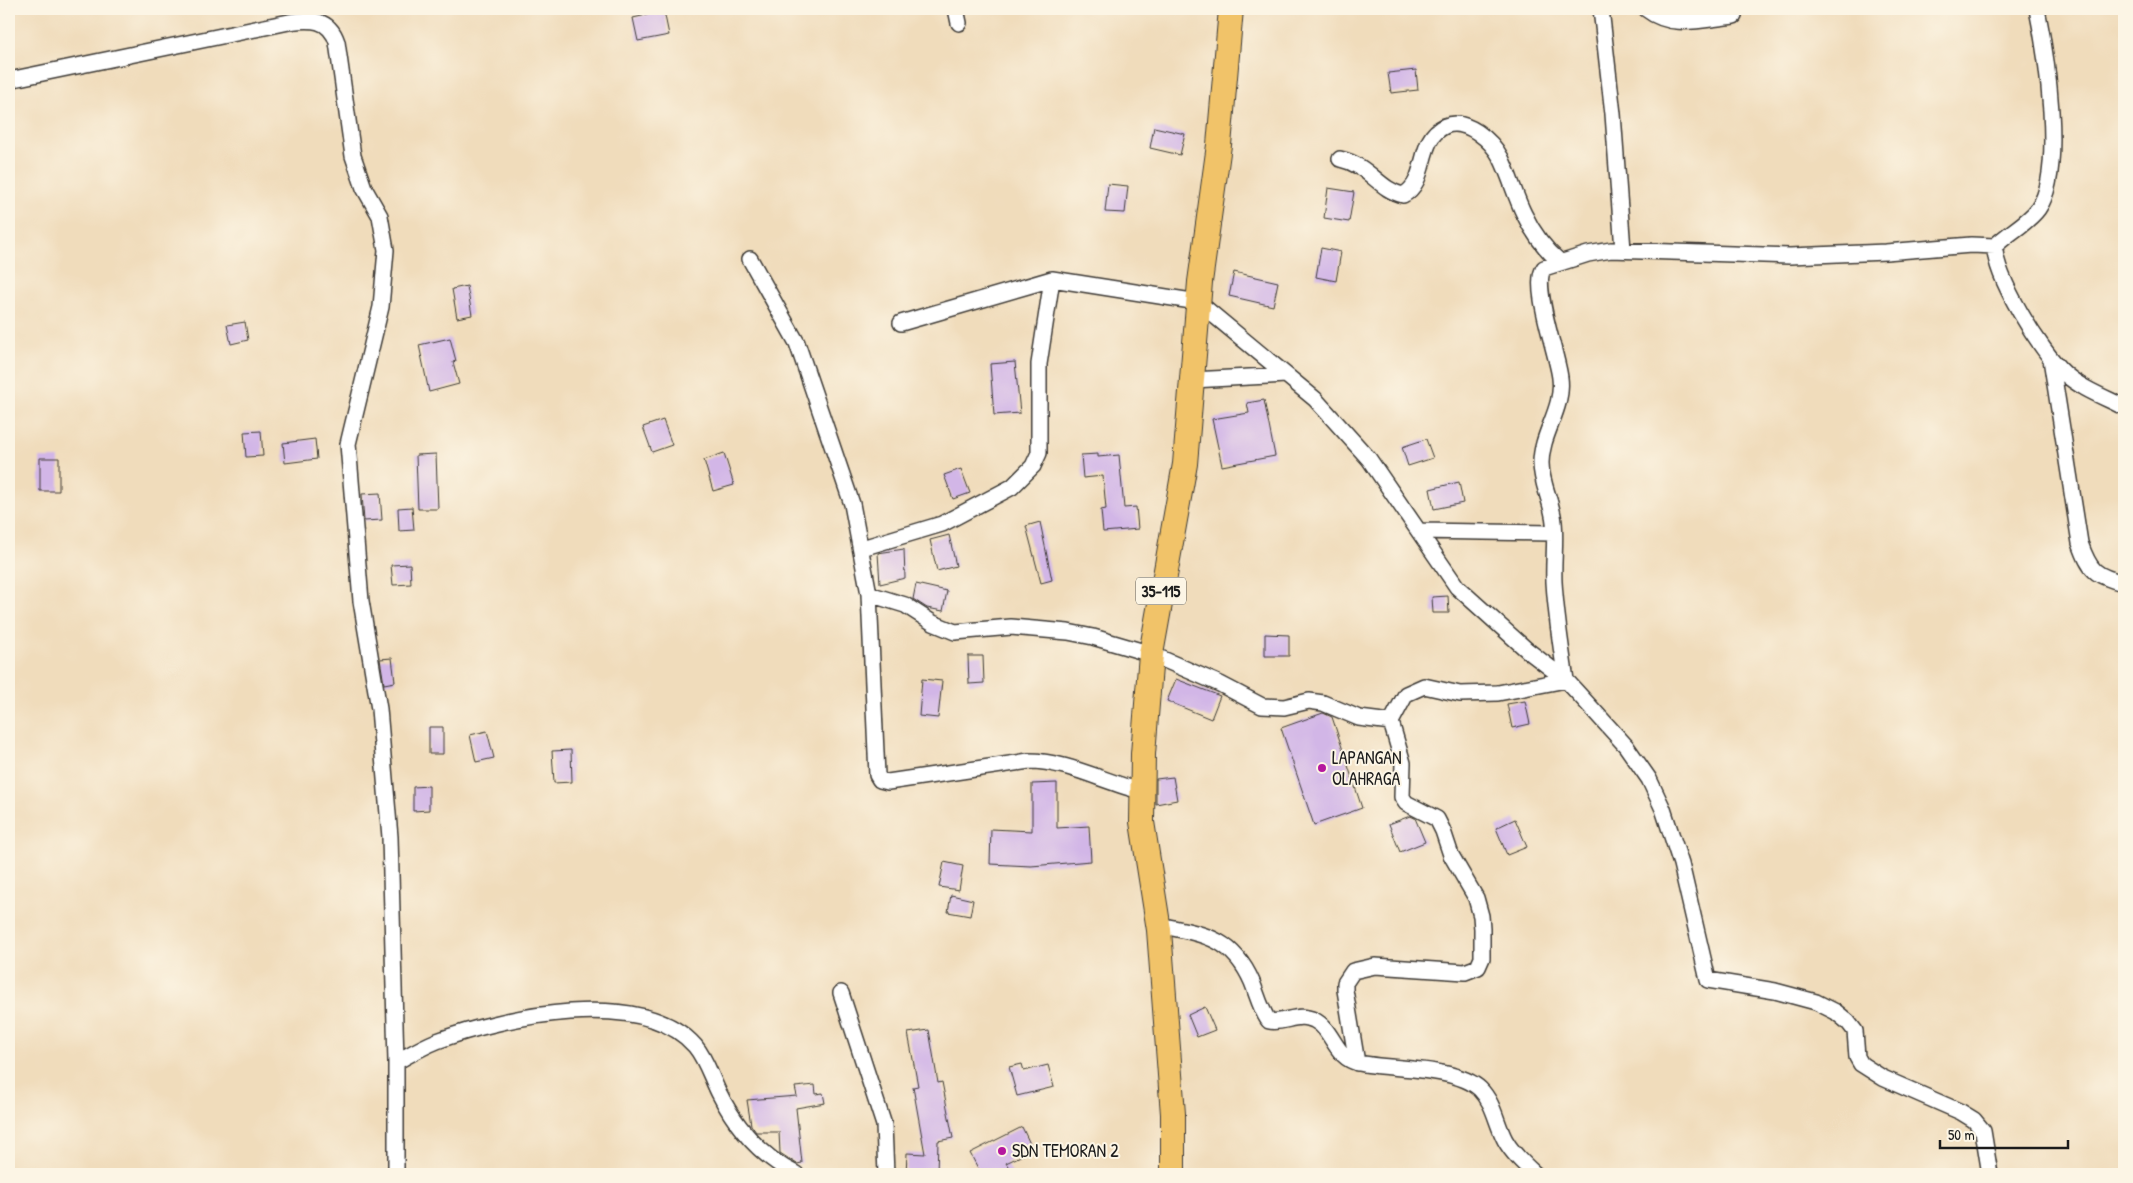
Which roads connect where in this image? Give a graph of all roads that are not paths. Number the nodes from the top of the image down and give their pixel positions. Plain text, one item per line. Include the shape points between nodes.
1 (1231, 9) edge
2 (1601, 9) edge
3 (1646, 9) edge
4 (2037, 9) edge
5 (1734, 16) dead end
6 (9, 80) edge
7 (1340, 159) dead end
8 (1995, 246) junction
9 (1623, 250) junction
10 (750, 259) dead end
11 (1560, 262) junction
12 (1052, 280) junction
13 (1198, 302) junction
14 (901, 323) dead end
15 (2051, 360) junction
16 (1286, 375) junction
17 (1192, 380) junction
18 (2124, 407) edge
19 (1419, 531) junction
20 (1554, 533) junction
21 (862, 548) junction
22 (2124, 583) edge
23 (869, 594) junction
24 (1151, 654) junction
25 (1566, 680) junction
26 (1391, 722) junction
27 (1141, 791) junction
28 (1158, 925) junction
29 (841, 994) dead end
30 (396, 1062) junction
31 (1357, 1063) junction
32 (396, 1174) edge
33 (796, 1174) edge
34 (886, 1174) edge
35 (1173, 1174) edge
36 (1535, 1174) edge
37 (1990, 1174) edge

1 - 13 main road, 35-115
2 - 9 street
3 - 5 street via 1657,17 1674,22
4 - 8 street via 2050,102 2050,176 2038,209
6 - 30 street via 289,22 316,20 334,32 353,156 364,188 380,216 386,250 381,306 348,444 361,602 379,709 390,837
7 - 11 street via 1365,168 1391,190 1403,195 1416,182 1424,152 1433,136 1445,126 1472,129 1500,157 1532,230 1545,249
8 - 9 street via 1790,256
8 - 15 street via 2000,274
9 - 11 street via 1588,254
10 - 21 street via 797,343 852,504
11 - 20 street via 1544,268 1540,277 1560,378 1558,403 1544,441 1541,461
12 - 13 street
12 - 14 street
12 - 21 street via 1039,364 1039,453 1032,466 1012,487 942,524
13 - 16 street
13 - 17 main road, 35-115
15 - 18 street via 2080,384
15 - 22 street via 2080,543 2090,568 2098,575
16 - 17 street
16 - 19 street via 1315,398 1370,459
17 - 24 main road, 35-115 via 1185,464
19 - 20 street
19 - 25 street via 1457,587
20 - 25 street via 1554,581
21 - 23 street
23 - 24 street via 905,605 933,623 955,632 1011,627 1068,632
23 - 27 street via 877,775 880,780 888,782 1042,761 1061,764
24 - 26 street via 1262,706 1284,707 1309,701 1359,718
24 - 27 main road, 35-115
25 - 26 street via 1470,694 1449,694 1424,686 1406,694
25 - 37 street via 1626,746 1663,809 1681,864 1708,980 1775,991 1816,1002 1836,1012 1855,1031 1857,1056 1861,1064 1883,1078 1974,1120 1983,1131
26 - 31 street via 1403,763 1402,797 1406,803 1429,814 1440,824 1451,855 1469,883 1479,908 1482,958 1478,967 1465,972 1375,966 1354,971 1345,983 1345,990
27 - 28 main road, 35-115 via 1142,822
28 - 31 street via 1205,934 1219,941 1233,951 1248,972 1269,1021 1297,1016 1314,1020 1323,1027 1342,1055
28 - 35 main road, 35-115 via 1173,1114
29 - 34 street via 884,1125
30 - 32 street
30 - 33 street via 437,1041 547,1014 601,1012 643,1017 664,1024 693,1044 736,1122 764,1153
31 - 36 street via 1454,1077 1478,1088 1487,1097 1505,1140

